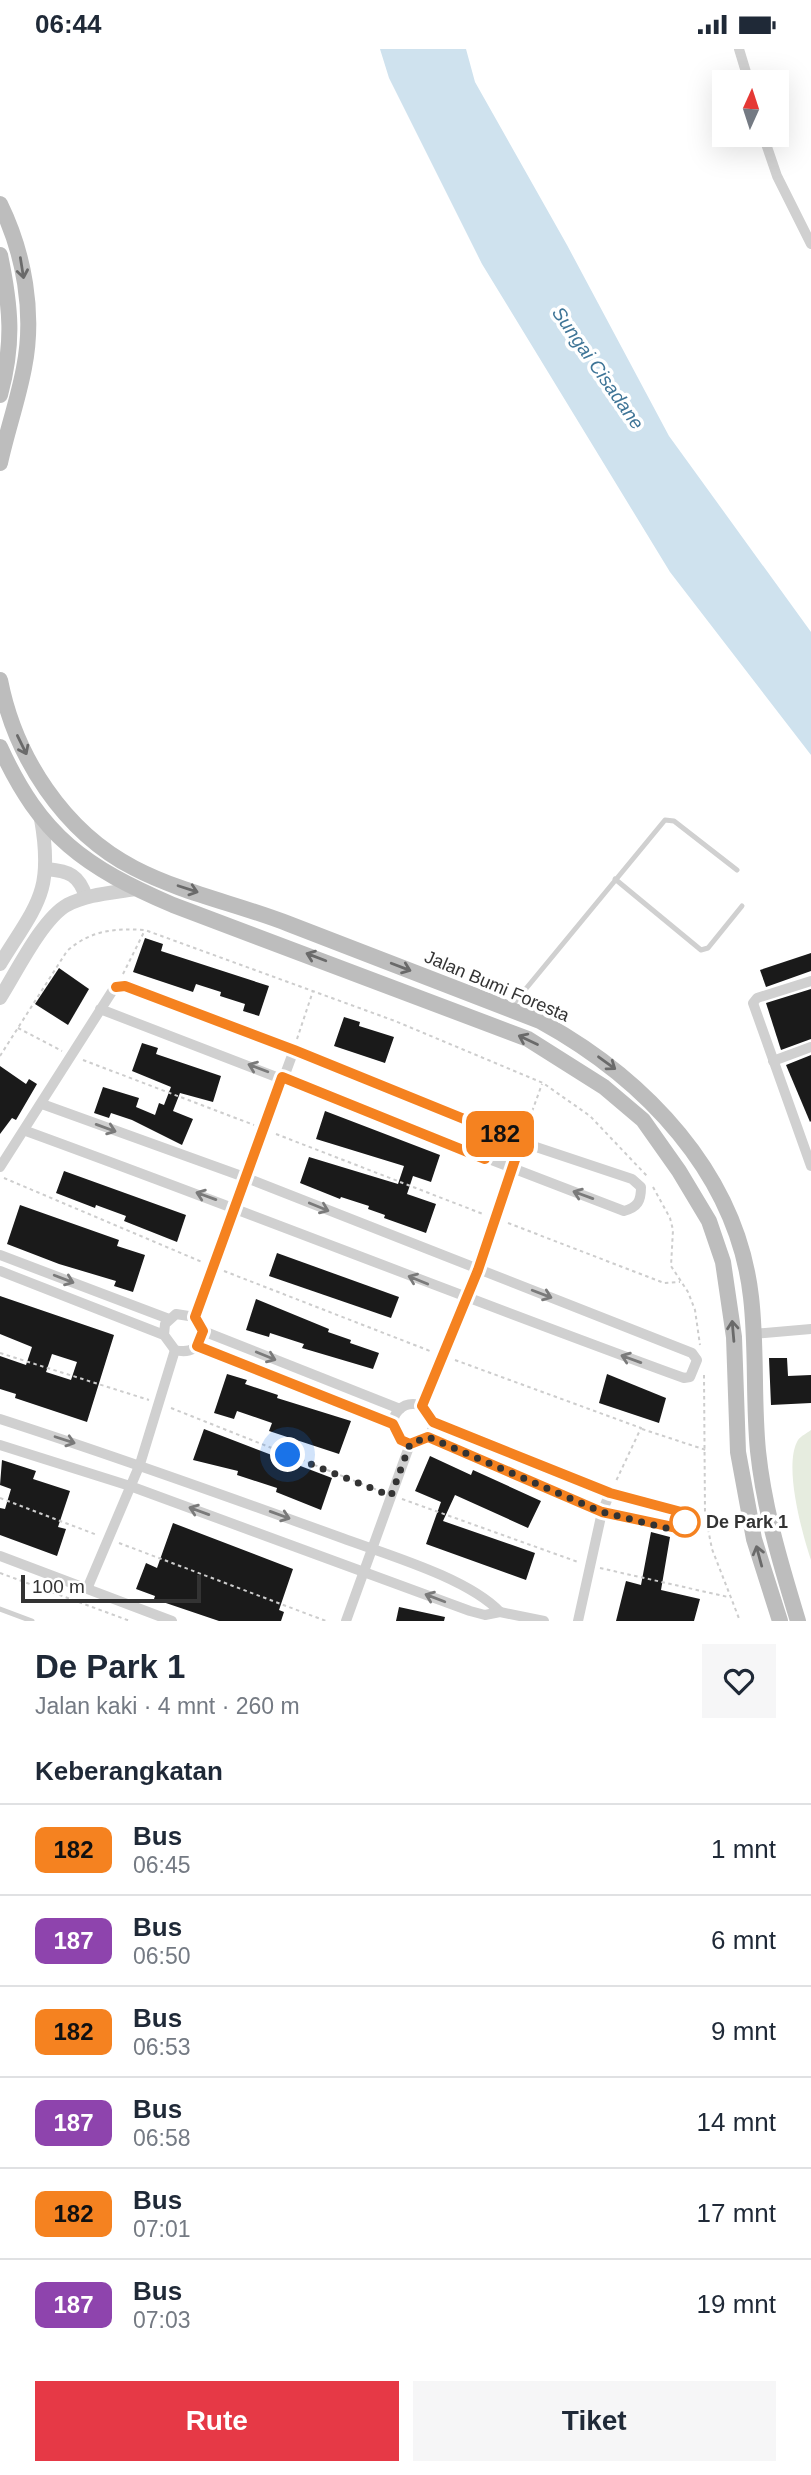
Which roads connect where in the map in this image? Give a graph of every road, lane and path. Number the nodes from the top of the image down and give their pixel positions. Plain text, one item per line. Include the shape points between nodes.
1 (739, 49) edge
2 (745, 70) edge
3 (767, 147) edge
4 (0, 204) edge
5 (811, 244) edge
6 (0, 255) edge
7 (0, 395) edge
8 (2, 446) edge
9 (0, 463) edge
10 (0, 680) edge
11 (0, 747) edge
12 (41, 819) junction
13 (47, 869) junction
14 (737, 870) dead end
15 (615, 879) junction
16 (135, 889) junction
17 (86, 897) junction
18 (742, 906) dead end
19 (253, 910) junction
20 (145, 930) dead end
21 (246, 930) junction
22 (0, 965) edge
23 (15, 975) junction
24 (811, 981) edge
25 (116, 987) junction
26 (314, 991) dead end
27 (0, 998) edge
28 (100, 1009) junction
29 (509, 1009) junction
30 (811, 1047) edge
31 (294, 1050) junction
32 (773, 1061) junction
33 (282, 1077) junction
34 (542, 1083) dead end
35 (42, 1104) junction
36 (26, 1131) junction
37 (521, 1142) junction
38 (808, 1151) edge
39 (811, 1166) edge
40 (0, 1167) edge
41 (510, 1168) junction
42 (0, 1177) edge
43 (247, 1178) junction
44 (235, 1207) junction
45 (494, 1218) junction
46 (0, 1255) edge
47 (213, 1266) junction
48 (478, 1270) junction
49 (0, 1271) edge
50 (681, 1282) dead end
51 (466, 1299) junction
52 (195, 1317) junction
53 (169, 1319) junction
54 (810, 1329) edge
55 (203, 1331) junction
56 (752, 1334) junction
57 (164, 1335) junction
58 (197, 1346) junction
59 (175, 1350) junction
60 (0, 1353) edge
61 (442, 1356) junction
62 (159, 1403) junction
63 (422, 1406) junction
64 (400, 1409) junction
65 (0, 1419) edge
66 (433, 1422) junction
67 (393, 1424) junction
68 (641, 1429) junction
69 (428, 1437) junction
70 (410, 1444) junction
71 (0, 1445) edge
72 (706, 1450) dead end
73 (140, 1464) junction
74 (130, 1486) junction
75 (610, 1493) junction
76 (391, 1496) junction
77 (0, 1498) edge
78 (602, 1512) junction
79 (108, 1539) junction
80 (373, 1550) junction
81 (0, 1556) edge
82 (590, 1566) junction
83 (365, 1570) junction
84 (0, 1573) edge
85 (87, 1589) junction
86 (729, 1597) dead end
87 (0, 1609) edge
88 (500, 1612) junction
89 (32, 1621) edge
90 (130, 1621) edge
91 (172, 1621) edge
92 (326, 1621) edge
93 (346, 1621) edge
94 (544, 1621) edge
95 (578, 1621) edge
96 (780, 1621) edge
97 (798, 1621) edge

1 - 2 street
3 - 5 street
4 -> 8 main road via 19,248 27,335 25,367
6 - 7 main road via 12,327
8 - 9 main road
10 -> 19 main road, Jalan Bumi Foresta via 20,743 45,788 72,821 135,868
11 - 12 main road via 15,781
12 - 13 street
12 - 16 main road via 78,853
13 - 17 street via 75,876
13 - 22 street via 37,905
14 - 15 lane via 667,819
15 - 18 lane via 701,950 708,949
15 - 29 lane
16 - 17 street
16 - 21 main road
17 - 23 street via 52,917
19 - 21 main road
19 -> 29 main road, Jalan Bumi Foresta
20 - 25 path
96 -> 21 main road via 754,1539 738,1452 734,1337 723,1262 709,1221 643,1119 604,1087 528,1039
22 - 23 street
23 - 27 street
24 - 32 street via 753,1003
25 - 28 street
25 - 31 street via 125,986
26 - 31 path
33 -> 28 street
28 - 35 street
29 -> 56 main road, Jalan Bumi Foresta via 579,1042 619,1072 659,1107 696,1156 728,1211 743,1257
30 - 32 street
31 - 33 street
31 - 37 street
32 - 38 street
33 - 41 street
33 - 43 street
34 - 37 path
35 - 36 street
35 -> 43 street
36 - 40 street
44 -> 36 street
37 - 41 street
37 -> 41 street via 632,1179 642,1187 639,1203 624,1210
38 - 39 street
41 - 45 street
42 - 47 path
43 - 44 street
43 -> 48 street
44 - 47 street
51 -> 44 street
45 - 48 street
45 - 50 path via 664,1283
46 -> 53 street
47 - 52 street
47 - 61 path
48 - 51 street
48 -> 51 street via 692,1353 695,1367 690,1377 684,1378
49 - 57 street
51 - 61 street
52 - 53 street via 186,1313
52 - 55 street
53 - 57 street
54 - 56 street
55 - 58 street
55 -> 64 street
56 - 97 main road, Jalan Bumi Foresta via 758,1451 772,1535
57 - 59 street
58 - 59 street via 190,1351
58 - 67 street
59 - 62 street
60 - 62 path
61 - 63 street
61 - 68 path
62 - 73 street
62 - 76 path
63 - 64 street
63 - 66 street
64 - 67 street
65 -> 73 street
66 - 69 street
66 - 75 street
67 - 70 street via 401,1440
68 - 72 path
68 - 75 path
69 - 70 street
69 - 78 street
70 - 76 street
71 - 74 street
73 - 74 street
73 -> 80 street
74 - 79 street
83 -> 74 street
75 - 78 street
75 - 78 street via 685,1513 685,1523 678,1531
76 - 80 street
76 - 82 path
77 - 79 path
78 - 82 street
79 - 85 street
79 - 92 path
80 - 83 street
80 - 88 street via 479,1592
81 - 85 street
82 - 86 path
82 - 95 street
88 -> 83 street via 470,1611
83 - 93 street
84 - 90 path
85 - 91 street
87 - 89 lane
88 - 94 street

